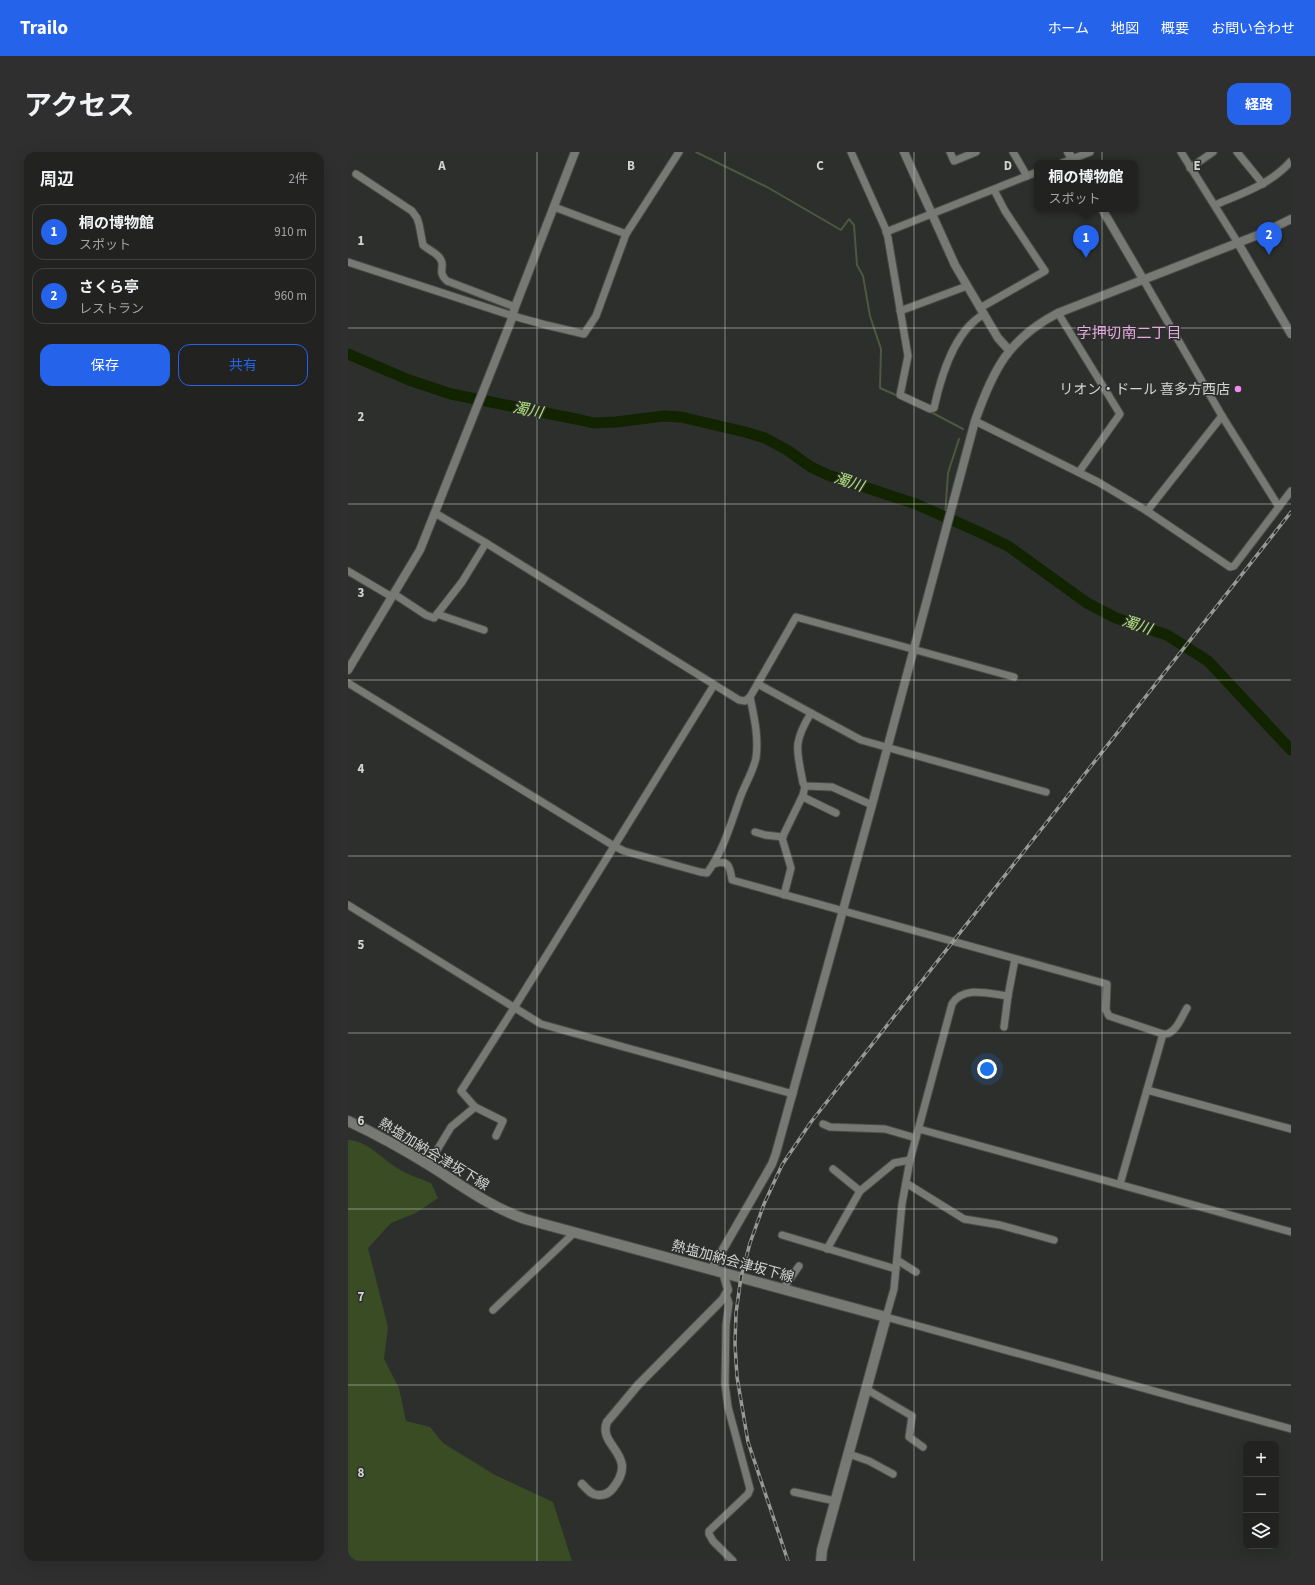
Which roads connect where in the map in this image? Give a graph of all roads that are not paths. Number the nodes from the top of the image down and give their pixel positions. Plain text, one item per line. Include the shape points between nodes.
1 (575, 152) edge
2 (679, 152) edge
3 (851, 152) edge
4 (904, 152) edge
5 (950, 152) edge
6 (976, 152) edge
7 (1013, 152) edge
8 (1090, 152) edge
9 (1181, 152) edge
10 (1213, 152) edge
11 (1237, 152) edge
12 (1072, 158) edge
13 (1291, 161) edge
14 (1190, 168) junction
15 (1034, 173) edge
16 (356, 174) dead end
17 (1027, 176) junction
18 (1263, 184) junction
19 (994, 190) junction
20 (1215, 205) junction
21 (554, 207) junction
22 (1104, 212) edge
23 (932, 214) junction
24 (1291, 219) edge
25 (886, 232) junction
26 (626, 234) junction
27 (1238, 243) junction
28 (348, 262) edge
29 (1143, 279) junction
30 (967, 286) junction
31 (515, 307) junction
32 (900, 311) junction
33 (982, 311) junction
34 (1058, 313) junction
35 (512, 318) junction
36 (1291, 334) edge
37 (1009, 350) junction
38 (1222, 416) junction
39 (975, 421) junction
40 (1079, 472) junction
41 (1291, 491) edge
42 (1279, 507) junction
43 (1147, 512) junction
44 (434, 513) junction
45 (486, 543) junction
46 (348, 571) edge
47 (393, 596) junction
48 (437, 614) junction
49 (484, 630) dead end
50 (914, 650) junction
51 (348, 670) edge
52 (1014, 677) dead end
53 (348, 683) edge
54 (758, 684) junction
55 (714, 685) junction
56 (750, 697) junction
57 (811, 714) junction
58 (888, 746) junction
59 (805, 786) junction
60 (1046, 792) dead end
61 (803, 796) junction
62 (872, 805) junction
63 (836, 813) dead end
64 (755, 832) dead end
65 (783, 837) junction
66 (614, 846) junction
67 (714, 864) junction
68 (784, 895) junction
69 (348, 905) edge
70 (843, 911) junction
71 (1015, 959) junction
72 (1008, 996) junction
73 (514, 1008) junction
74 (1187, 1008) dead end
75 (1004, 1027) dead end
76 (1163, 1034) junction
77 (1147, 1090) junction
78 (793, 1094) junction
79 (475, 1107) junction
80 (348, 1121) edge
81 (823, 1124) dead end
82 (919, 1129) junction
83 (1291, 1129) edge
84 (496, 1136) dead end
85 (916, 1138) junction
86 (910, 1160) junction
87 (428, 1165) junction
88 (833, 1169) dead end
89 (906, 1183) junction
90 (1120, 1184) junction
91 (860, 1191) junction
92 (575, 1232) junction
93 (1291, 1232) edge
94 (782, 1235) dead end
95 (1054, 1240) dead end
96 (828, 1249) junction
97 (897, 1260) junction
98 (799, 1266) dead end
99 (896, 1269) junction
100 (711, 1270) junction
101 (723, 1272) junction
102 (916, 1272) dead end
103 (785, 1289) junction
104 (726, 1295) junction
105 (493, 1310) dead end
106 (886, 1317) junction
107 (866, 1389) junction
108 (1291, 1428) edge
109 (923, 1447) dead end
110 (849, 1454) junction
111 (893, 1474) dead end
112 (582, 1484) dead end
113 (794, 1492) dead end
114 (835, 1501) junction
115 (733, 1561) edge
116 (821, 1561) edge

1 - 21 street
2 - 26 street
3 - 25 street
4 - 23 street
5 - 6 street via 954,161
7 - 17 street
8 - 12 street
9 - 14 street
10 - 14 street
11 - 18 street
13 - 18 street via 1274,178
14 - 20 street
15 - 17 street
16 - 31 street via 412,211 417,218 422,245 440,258 442,276 447,281
17 - 19 street
18 - 20 street
19 - 23 street
19 - 33 street via 1045,272
20 - 27 street
21 - 26 street
21 - 31 street
22 - 29 street
23 - 25 street
23 - 30 street via 943,242
24 - 27 street
25 - 32 street
26 - 35 street via 596,316 584,334
27 - 29 street
27 - 36 street
28 - 35 street
29 - 34 street
29 - 38 street
30 - 32 street
30 - 33 street
31 - 35 street
32 - 33 street via 908,356 900,395 930,409 934,408 941,380 952,353
33 - 37 street via 998,338
34 - 37 street via 1025,334
34 - 40 street via 1120,414
35 - 44 street
37 - 39 street via 990,381
38 - 42 street
38 - 43 street
39 - 40 street
39 - 50 street
40 - 43 street
41 - 42 street
42 - 43 street via 1234,566 1230,567
44 - 45 street
44 - 47 street via 420,550
45 - 48 street via 462,582
45 - 55 street
46 - 47 street
47 - 48 street via 432,618
47 - 51 street
48 - 49 street
50 - 52 street
50 - 54 street via 796,617
50 - 58 street
53 - 66 street
54 - 56 street
54 - 57 street
55 - 56 street via 739,700 745,701
55 - 66 street
56 - 67 street via 756,725 756,758
57 - 58 street via 856,737
57 - 59 street via 796,748
58 - 60 street
58 - 62 street
59 - 61 street
59 - 62 street via 832,787
61 - 63 street
61 - 65 street
62 - 70 street
64 - 65 street
65 - 68 street via 791,868
66 - 67 street via 700,872 708,873
66 - 73 street
67 - 68 street via 727,864 732,880
68 - 70 street
69 - 73 street
70 - 71 street
70 - 78 street
71 - 72 street
71 - 76 street via 1107,984 1106,1010 1109,1016
72 - 75 street
72 - 82 street via 974,992 963,995 952,1004
73 - 78 street via 541,1024
73 - 79 street via 461,1091
74 - 76 street via 1173,1031
76 - 77 street
77 - 83 street
77 - 90 street
78 - 100 street via 772,1164
79 - 84 street via 503,1121
79 - 87 street via 451,1128
80 - 87 main road, 熱塩加納会津坂下線
81 - 85 street via 833,1128 886,1129
82 - 85 street
82 - 90 street
85 - 86 street
86 - 89 street
86 - 91 street via 894,1163
87 - 92 main road, 熱塩加納会津坂下線 via 505,1212
88 - 91 street
89 - 95 street via 964,1219 1000,1225
89 - 97 street
90 - 93 street
91 - 96 street
92 - 100 main road, 熱塩加納会津坂下線
92 - 105 street
94 - 96 street
96 - 99 street
97 - 99 street
97 - 102 street
98 - 103 street
99 - 106 street
100 - 101 main road, 熱塩加納会津坂下線
101 - 103 main road, 熱塩加納会津坂下線
101 - 104 street via 728,1290
103 - 106 main road, 熱塩加納会津坂下線
104 - 112 street via 638,1385 607,1422 607,1436 622,1462 617,1483 602,1496 589,1491
104 - 115 street via 729,1303 725,1384 728,1411 750,1489 708,1534
106 - 107 main road
106 - 108 street
107 - 109 street via 912,1416 909,1437
107 - 110 main road
110 - 111 street
110 - 114 main road
113 - 114 street
114 - 116 main road

